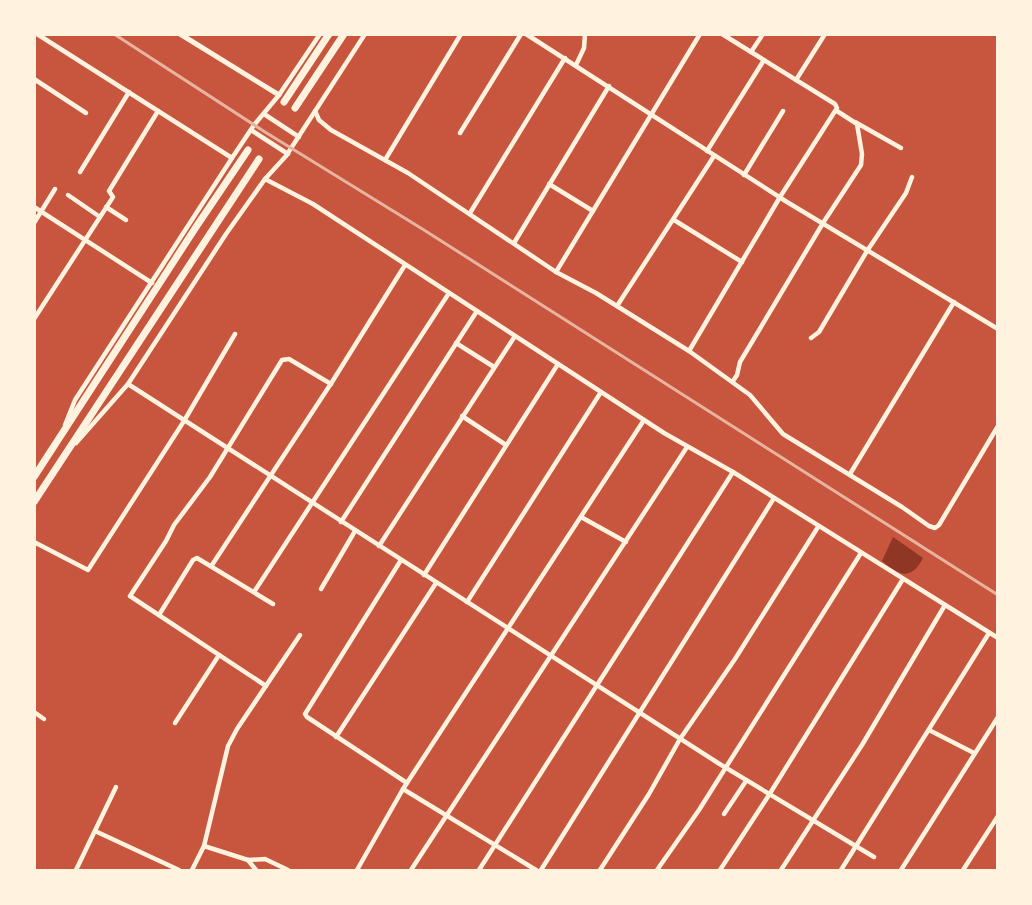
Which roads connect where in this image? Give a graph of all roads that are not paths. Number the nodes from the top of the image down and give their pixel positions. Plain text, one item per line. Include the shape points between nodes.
1 (37, 34) edge
2 (180, 34) edge
3 (320, 34) edge
4 (329, 34) edge
5 (344, 34) edge
6 (365, 34) edge
7 (461, 34) edge
8 (521, 34) edge
9 (526, 34) edge
10 (585, 34) edge
11 (700, 34) edge
12 (722, 34) edge
13 (763, 34) edge
14 (825, 34) edge
15 (751, 52) junction
16 (565, 58) junction
17 (764, 60) junction
18 (576, 65) junction
19 (34, 79) edge
20 (796, 80) junction
21 (609, 86) junction
22 (129, 92) junction
23 (281, 99) junction
24 (295, 108) dead end
25 (158, 111) junction
26 (315, 111) junction
27 (783, 111) dead end
28 (837, 111) junction
29 (86, 113) dead end
30 (264, 114) junction
31 (651, 114) junction
32 (855, 122) junction
33 (251, 130) junction
34 (460, 134) dead end
35 (299, 137) junction
36 (901, 148) dead end
37 (248, 150) dead end
38 (707, 150) junction
39 (288, 154) junction
40 (714, 156) junction
41 (232, 159) junction
42 (259, 159) dead end
43 (386, 160) junction
44 (80, 172) dead end
45 (744, 175) junction
46 (912, 177) dead end
47 (266, 179) junction
48 (549, 184) junction
49 (55, 189) dead end
50 (68, 195) dead end
51 (780, 197) junction
52 (34, 207) edge
53 (106, 207) junction
54 (593, 211) junction
55 (42, 212) junction
56 (470, 213) junction
57 (100, 217) junction
58 (126, 220) dead end
59 (674, 220) junction
60 (823, 223) junction
61 (34, 224) edge
62 (85, 240) junction
63 (514, 243) junction
64 (867, 251) junction
65 (742, 262) junction
66 (405, 265) junction
67 (556, 272) junction
68 (153, 283) junction
69 (449, 293) junction
70 (954, 302) junction
71 (617, 306) junction
72 (477, 311) junction
73 (34, 319) edge
74 (998, 329) edge
75 (235, 334) dead end
76 (515, 336) junction
77 (811, 338) dead end
78 (456, 342) junction
79 (689, 351) junction
80 (558, 364) junction
81 (494, 367) junction
82 (733, 381) junction
83 (128, 384) junction
84 (331, 384) junction
85 (601, 392) junction
86 (462, 416) junction
87 (644, 420) junction
88 (184, 421) junction
89 (998, 426) edge
90 (58, 444) junction
91 (506, 445) junction
92 (687, 447) junction
93 (227, 449) junction
94 (70, 450) junction
95 (733, 472) junction
96 (850, 474) junction
97 (269, 476) junction
98 (34, 477) edge
99 (774, 498) junction
100 (34, 502) edge
101 (312, 504) junction
102 (581, 517) junction
103 (341, 522) junction
104 (818, 527) junction
105 (355, 531) junction
106 (34, 542) edge
107 (626, 542) junction
108 (379, 546) junction
109 (861, 553) junction
110 (401, 560) junction
111 (212, 565) junction
112 (424, 575) junction
113 (903, 579) junction
114 (436, 583) junction
115 (321, 589) dead end
116 (254, 592) junction
117 (467, 602) junction
118 (273, 604) dead end
119 (945, 605) junction
120 (159, 615) junction
121 (508, 629) junction
122 (989, 633) junction
123 (300, 634) dead end
124 (998, 638) edge
125 (219, 655) junction
126 (552, 657) junction
127 (266, 686) junction
128 (597, 686) junction
129 (34, 712) edge
130 (640, 713) junction
131 (998, 717) edge
132 (44, 719) dead end
133 (175, 723) dead end
134 (929, 730) junction
135 (336, 736) junction
136 (680, 739) junction
137 (975, 753) junction
138 (724, 767) junction
139 (746, 781) junction
140 (407, 783) junction
141 (116, 787) dead end
142 (403, 789) junction
143 (769, 795) junction
144 (724, 814) dead end
145 (447, 816) junction
146 (998, 816) edge
147 (813, 821) junction
148 (95, 831) junction
149 (494, 845) junction
150 (204, 846) junction
151 (856, 846) junction
152 (874, 857) dead end
153 (248, 860) junction
154 (76, 870) edge
155 (179, 870) edge
156 (192, 870) edge
157 (256, 870) edge
158 (288, 870) edge
159 (357, 870) edge
160 (411, 870) edge
161 (479, 870) edge
162 (536, 870) edge
163 (541, 870) edge
164 (600, 870) edge
165 (657, 870) edge
166 (720, 870) edge
167 (781, 870) edge
168 (841, 870) edge
169 (901, 870) edge
170 (963, 870) edge

1 - 22 street
2 - 23 street
3 - 23 street
4 - 23 highway
5 - 24 highway
6 - 26 street
7 - 43 street
8 - 34 street
9 - 16 street
10 - 18 street
11 - 31 street
12 - 15 street
13 - 15 street
14 - 20 street
15 - 17 street
16 - 18 street
16 - 56 street
17 - 20 street
17 - 38 street
18 - 21 street
19 - 29 street
20 - 28 street via 835,104
21 - 31 street
21 - 48 street
22 - 25 street
22 - 44 street
23 - 30 street
25 - 41 street
25 - 53 street via 109,190 114,197
26 - 35 street
26 - 43 street via 330,130
27 - 45 street
28 - 32 street
28 - 51 street
30 - 33 street
30 - 35 street
31 - 38 street
31 - 54 street
32 - 36 street
32 - 60 street via 862,162
33 - 39 street
33 - 41 street
35 - 39 street
37 - 90 highway
38 - 40 street
39 - 47 street
40 - 45 street
40 - 59 street
41 - 68 street
42 - 94 highway
43 - 56 street
45 - 51 street
46 - 64 street via 906,193
47 - 66 street via 313,204
47 - 83 street
48 - 54 street
48 - 63 street
49 - 55 street
50 - 57 street
51 - 60 street
51 - 65 street
52 - 55 street
53 - 57 street
53 - 58 street
54 - 67 street
55 - 61 street
55 - 62 street
56 - 63 street
57 - 62 street
59 - 65 street
59 - 71 street
60 - 64 street
60 - 82 street via 740,362
62 - 68 street
62 - 73 street
63 - 67 street
64 - 70 street
64 - 77 street via 819,333
65 - 79 street
66 - 69 street
66 - 84 street
67 - 71 street
68 - 90 street via 75,399
69 - 72 street
69 - 101 street
70 - 74 street
70 - 96 street
71 - 79 street
72 - 76 street
72 - 78 street
75 - 88 street
76 - 80 street
76 - 81 street
78 - 81 street
78 - 103 street
79 - 82 street
80 - 85 street
80 - 91 street
81 - 86 street
82 - 96 street via 783,434
83 - 88 street
83 - 94 street
84 - 93 street via 283,359
84 - 97 street
85 - 87 street
85 - 117 street
86 - 91 street
86 - 108 street
87 - 92 street
87 - 102 street
88 - 93 street
88 - 106 street via 88,570
89 - 96 street via 935,528
90 - 98 highway
91 - 112 street
92 - 95 street
92 - 107 street
93 - 97 street
93 - 120 street via 130,596
94 - 100 highway
95 - 99 street
95 - 128 street
97 - 101 street
97 - 111 street
99 - 104 street
99 - 130 street
101 - 103 street
101 - 116 street
102 - 107 street
102 - 121 street
103 - 105 street
104 - 109 street
104 - 136 street
105 - 108 street
105 - 115 street
107 - 126 street
108 - 110 street
109 - 113 street
109 - 138 street
110 - 112 street
110 - 135 street via 305,711 307,717
111 - 116 street
111 - 120 street via 194,559
112 - 114 street
113 - 119 street
113 - 143 street
114 - 117 street
114 - 135 street
116 - 118 street
117 - 121 street
119 - 122 street
119 - 147 street
120 - 125 street
121 - 126 street
121 - 140 street
122 - 124 street
122 - 134 street
123 - 127 street
125 - 127 street
125 - 133 street
126 - 128 street
126 - 145 street
127 - 150 street via 228,746
128 - 130 street
128 - 149 street
129 - 132 street
130 - 136 street
130 - 163 street
131 - 137 street
134 - 137 street
134 - 151 street
135 - 140 street
136 - 138 street
136 - 164 street via 650,794
137 - 169 street
138 - 139 street
138 - 165 street
139 - 143 street
139 - 144 street
140 - 142 street
141 - 148 street
142 - 145 street
142 - 159 street
143 - 147 street
143 - 166 street
145 - 149 street
145 - 160 street
146 - 170 street
147 - 151 street
147 - 167 street
148 - 154 street
148 - 155 street
149 - 161 street
149 - 162 street
150 - 153 street
150 - 156 street
151 - 152 street
151 - 168 street
153 - 157 street
153 - 158 street via 265,859

